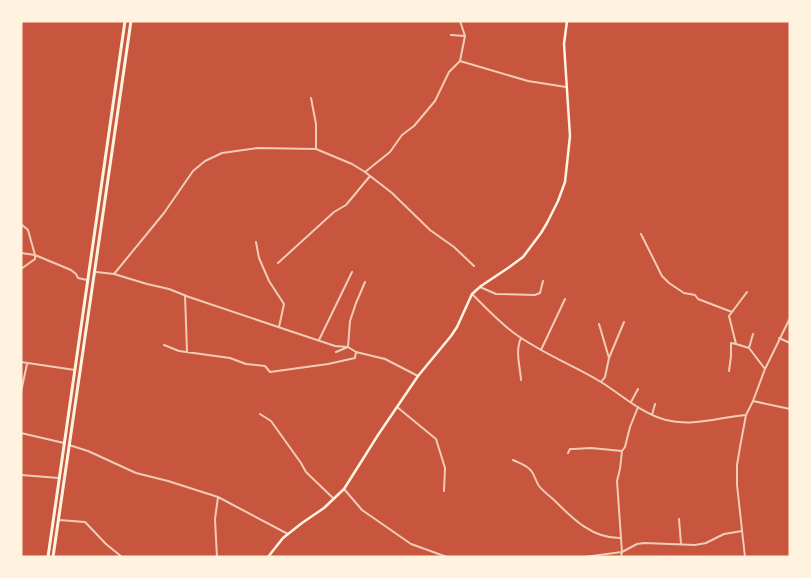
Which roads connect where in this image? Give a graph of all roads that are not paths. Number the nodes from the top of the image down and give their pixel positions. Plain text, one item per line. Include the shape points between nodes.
1 (125, 21) edge
2 (131, 21) edge
3 (460, 21) edge
4 (567, 21) edge
5 (451, 35) dead end
6 (465, 36) junction
7 (460, 60) junction
8 (567, 88) junction
9 (311, 98) dead end
10 (316, 149) junction
11 (365, 172) junction
12 (370, 176) junction
13 (21, 224) edge
14 (641, 234) dead end
15 (256, 242) dead end
16 (21, 253) edge
17 (35, 255) junction
18 (278, 263) dead end
19 (474, 266) dead end
20 (21, 269) edge
21 (95, 272) junction
22 (352, 272) dead end
23 (114, 274) junction
24 (88, 280) junction
25 (543, 281) dead end
26 (365, 282) dead end
27 (480, 287) junction
28 (747, 292) dead end
29 (472, 294) junction
30 (185, 296) junction
31 (565, 299) dead end
32 (732, 312) junction
33 (790, 318) edge
34 (624, 322) dead end
35 (599, 324) dead end
36 (279, 327) junction
37 (752, 334) dead end
38 (521, 338) junction
39 (779, 338) junction
40 (320, 340) junction
41 (790, 342) edge
42 (736, 344) junction
43 (164, 345) dead end
44 (348, 347) junction
45 (749, 348) junction
46 (541, 350) junction
47 (187, 352) junction
48 (336, 352) dead end
49 (356, 352) junction
50 (609, 358) junction
51 (21, 362) edge
52 (27, 364) junction
53 (765, 369) junction
54 (75, 370) junction
55 (729, 371) dead end
56 (418, 376) junction
57 (521, 380) dead end
58 (601, 382) junction
59 (638, 389) dead end
60 (21, 392) edge
61 (631, 402) junction
62 (753, 402) junction
63 (655, 404) dead end
64 (397, 407) junction
65 (638, 407) junction
66 (790, 409) edge
67 (260, 414) dead end
68 (652, 415) junction
69 (746, 415) junction
70 (21, 433) edge
71 (64, 443) junction
72 (70, 445) junction
73 (622, 451) junction
74 (568, 453) dead end
75 (513, 460) dead end
76 (21, 475) edge
77 (59, 478) junction
78 (344, 489) junction
79 (444, 491) dead end
80 (218, 497) junction
81 (334, 498) junction
82 (680, 519) dead end
83 (59, 520) junction
84 (742, 530) junction
85 (288, 534) junction
86 (621, 538) junction
87 (680, 544) junction
88 (622, 552) junction
89 (48, 557) edge
90 (53, 557) edge
91 (122, 557) edge
92 (217, 557) edge
93 (268, 557) edge
94 (447, 557) edge
95 (584, 557) edge
96 (621, 557) edge
97 (745, 557) edge

1 - 24 highway
2 - 21 highway
3 - 6 street
4 - 8 main road via 564,44
5 - 6 street
6 - 7 street
7 - 8 street via 528,81
7 - 11 street via 448,72 429,109 402,135 390,152
8 - 27 main road via 570,136 565,182 558,201 541,233 522,256
9 - 10 street
10 - 11 street
10 - 23 street via 257,148 222,153 205,161 193,171 164,213
11 - 12 street
12 - 18 street via 346,205
12 - 19 street
13 - 17 street via 28,230
14 - 32 street via 662,276 669,283 684,293
15 - 36 street via 269,281 284,304
16 - 17 street
17 - 20 street via 35,259
17 - 24 street
21 - 23 street
21 - 72 highway
22 - 40 street
23 - 30 street
24 - 54 highway
25 - 27 street via 540,293 535,295 496,294
26 - 44 street via 350,321
27 - 29 main road
28 - 32 street
29 - 38 street
29 - 56 main road via 451,336
30 - 36 street
30 - 47 street
31 - 46 street
32 - 42 street via 729,316
33 - 39 street
34 - 50 street
35 - 50 street
36 - 40 street
37 - 45 street
38 - 46 street
38 - 57 street via 518,344
39 - 41 street
39 - 53 street
40 - 44 street
42 - 45 street
42 - 55 street via 731,343
43 - 47 street
44 - 48 street
44 - 49 street
45 - 53 street
46 - 58 street
47 - 49 street via 265,366 270,372 355,358
49 - 56 street via 385,359
50 - 58 street
51 - 52 street
52 - 54 street
52 - 60 street
53 - 62 street
54 - 71 highway
56 - 64 main road
58 - 61 street
59 - 61 street
61 - 65 street
62 - 66 street
62 - 69 street
63 - 68 street
64 - 78 main road
64 - 79 street via 436,440 445,468
65 - 68 street
65 - 73 street
67 - 81 street via 271,421 306,472
68 - 69 street via 684,423
69 - 84 street via 737,465
70 - 71 street
71 - 77 highway
72 - 80 street via 136,473
72 - 83 highway
73 - 74 street via 576,448
73 - 86 street via 617,482
75 - 86 street via 528,467 538,485 583,527
76 - 77 street
77 - 89 highway
78 - 81 main road
78 - 94 street via 362,510 411,544
80 - 85 street
80 - 92 street via 215,519
81 - 85 main road
82 - 87 street
83 - 90 highway
83 - 91 street via 85,522
84 - 87 street via 706,543
84 - 97 street
85 - 93 main road
86 - 88 street
87 - 88 street via 644,543
88 - 95 street
88 - 96 street

